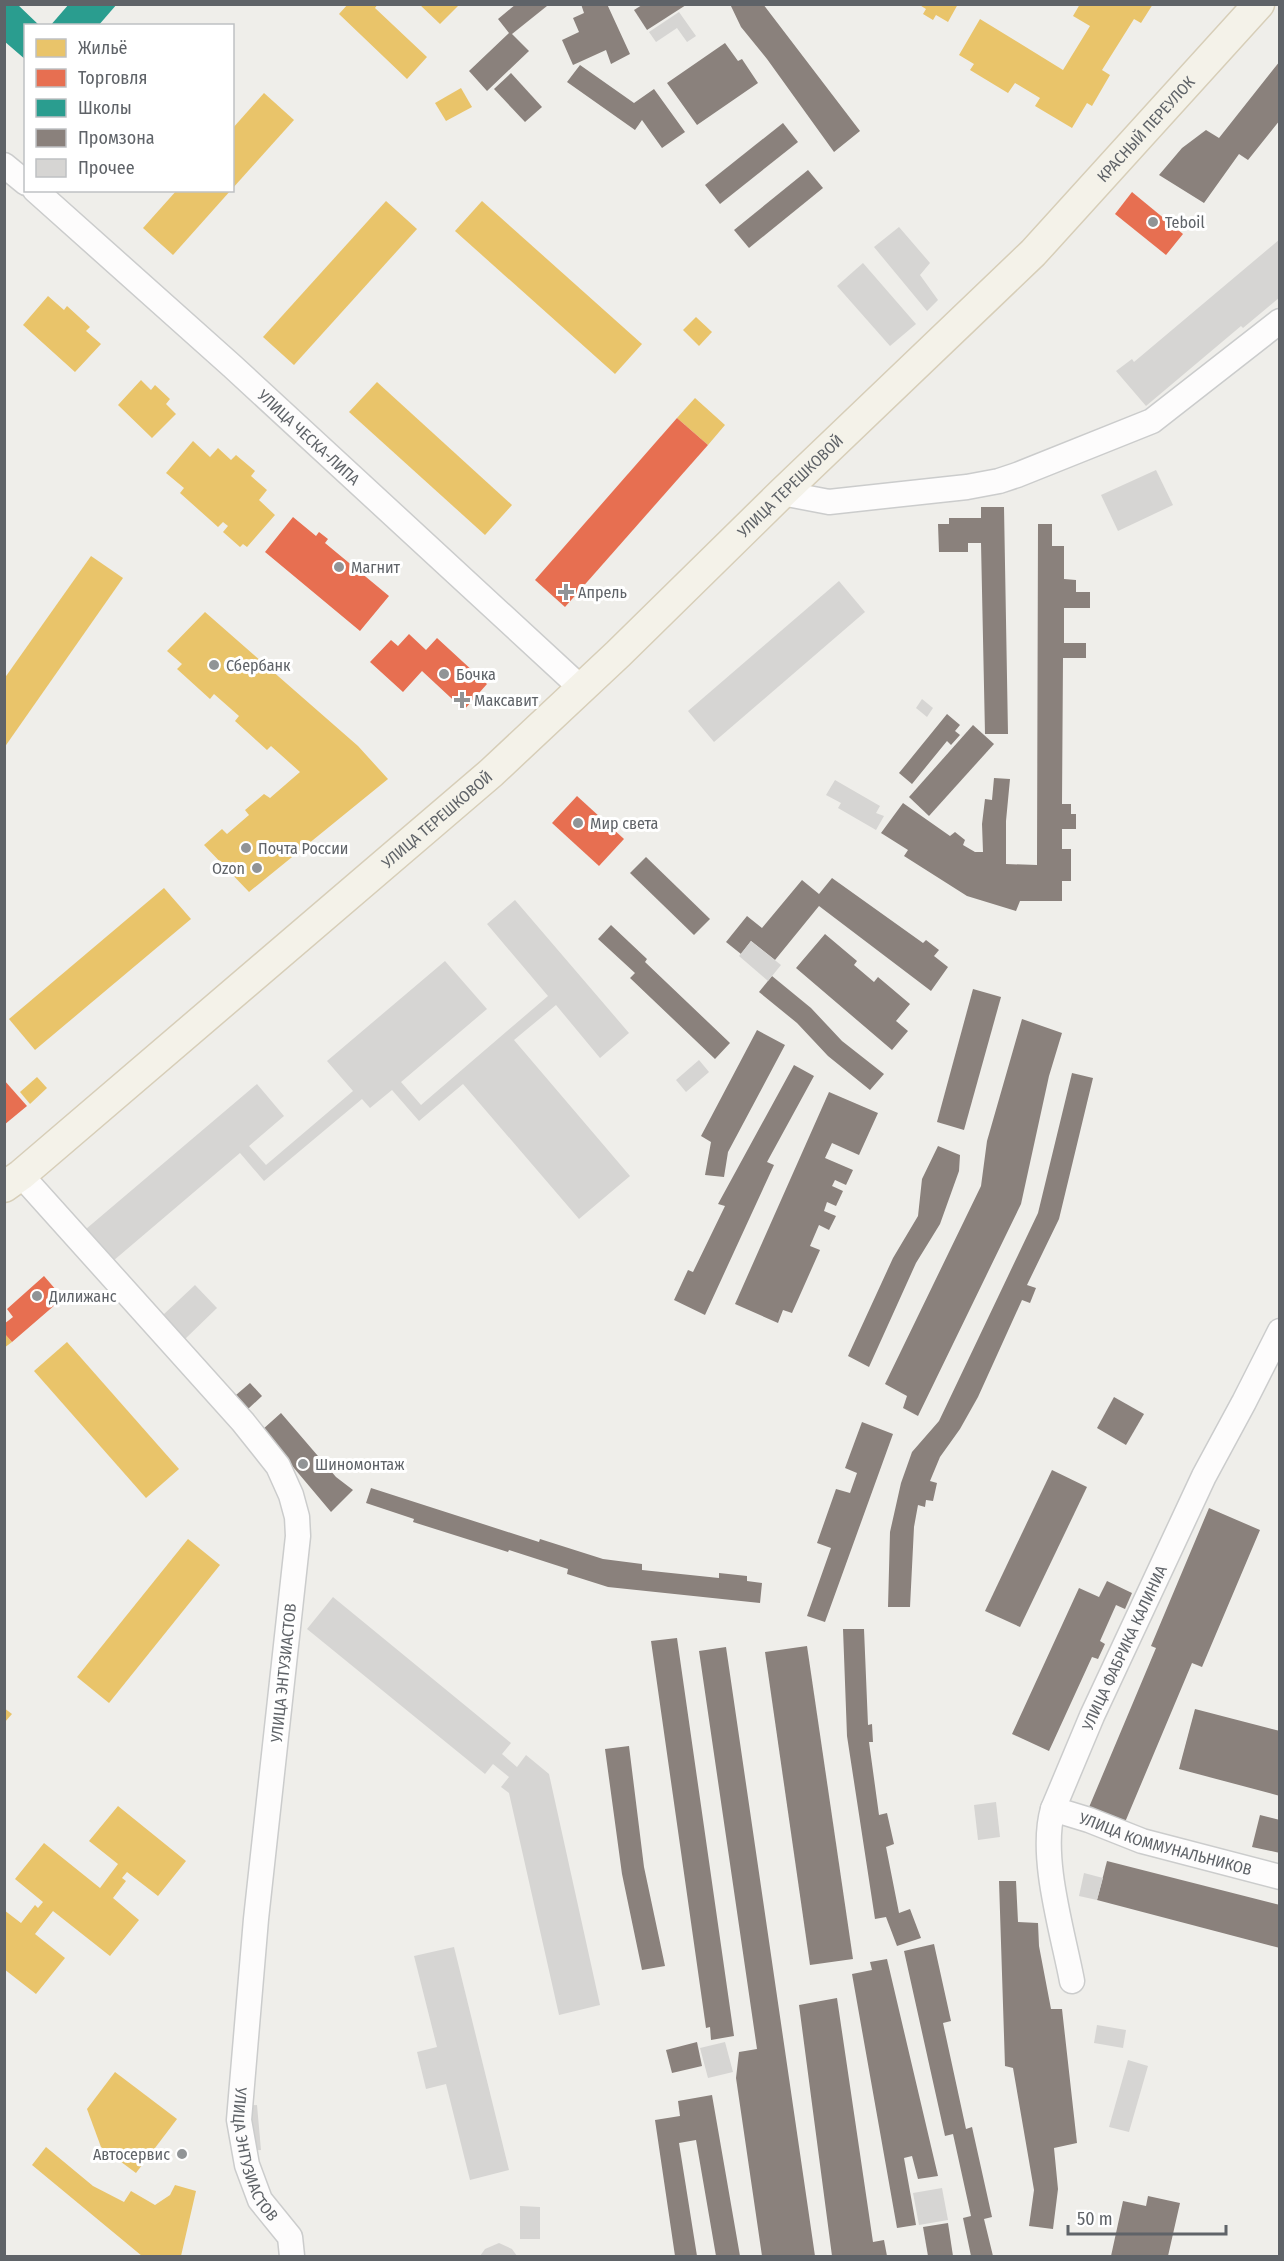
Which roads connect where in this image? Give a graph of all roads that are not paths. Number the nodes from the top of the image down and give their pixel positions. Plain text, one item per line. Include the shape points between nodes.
1 (1259, 4) edge
2 (4, 165) edge
3 (24, 181) edge
4 (36, 192) edge
5 (1280, 321) edge
6 (850, 428) joint
7 (783, 492) junction
8 (581, 688) junction
9 (13, 1181) edge
10 (1280, 1331) edge
11 (1053, 1809) junction
12 (1280, 1877) edge
13 (1072, 1981) dead end
14 (292, 2256) edge

1 - 6 main road, КРАСНЫЙ ПЕРЕУЛОК via 1033,253
2 - 3 street
4 - 8 street, УЛИЦА ЧЕСКА-ЛИПА via 241,374
5 - 7 street via 1152,421 1017,475 967,487 829,502
6 - 7 main road, УЛИЦА ТЕРЕШКОВОЙ
7 - 8 main road, УЛИЦА ТЕРЕШКОВОЙ
8 - 9 main road, УЛИЦА ТЕРЕШКОВОЙ via 491,773
9 - 14 street, УЛИЦА ЭНТУЗИАСТОВ via 243,1422 278,1466 297,1517 239,2120 247,2165 260,2200 290,2237
10 - 11 street, УЛИЦА ФАБРИКА КАЛИНИА via 1204,1476
11 - 12 street, УЛИЦА КОММУНАЛЬНИКОВ via 1142,1841
11 - 13 street, УЛИЦА ФАБРИКА КАЛИНИА via 1049,1866

